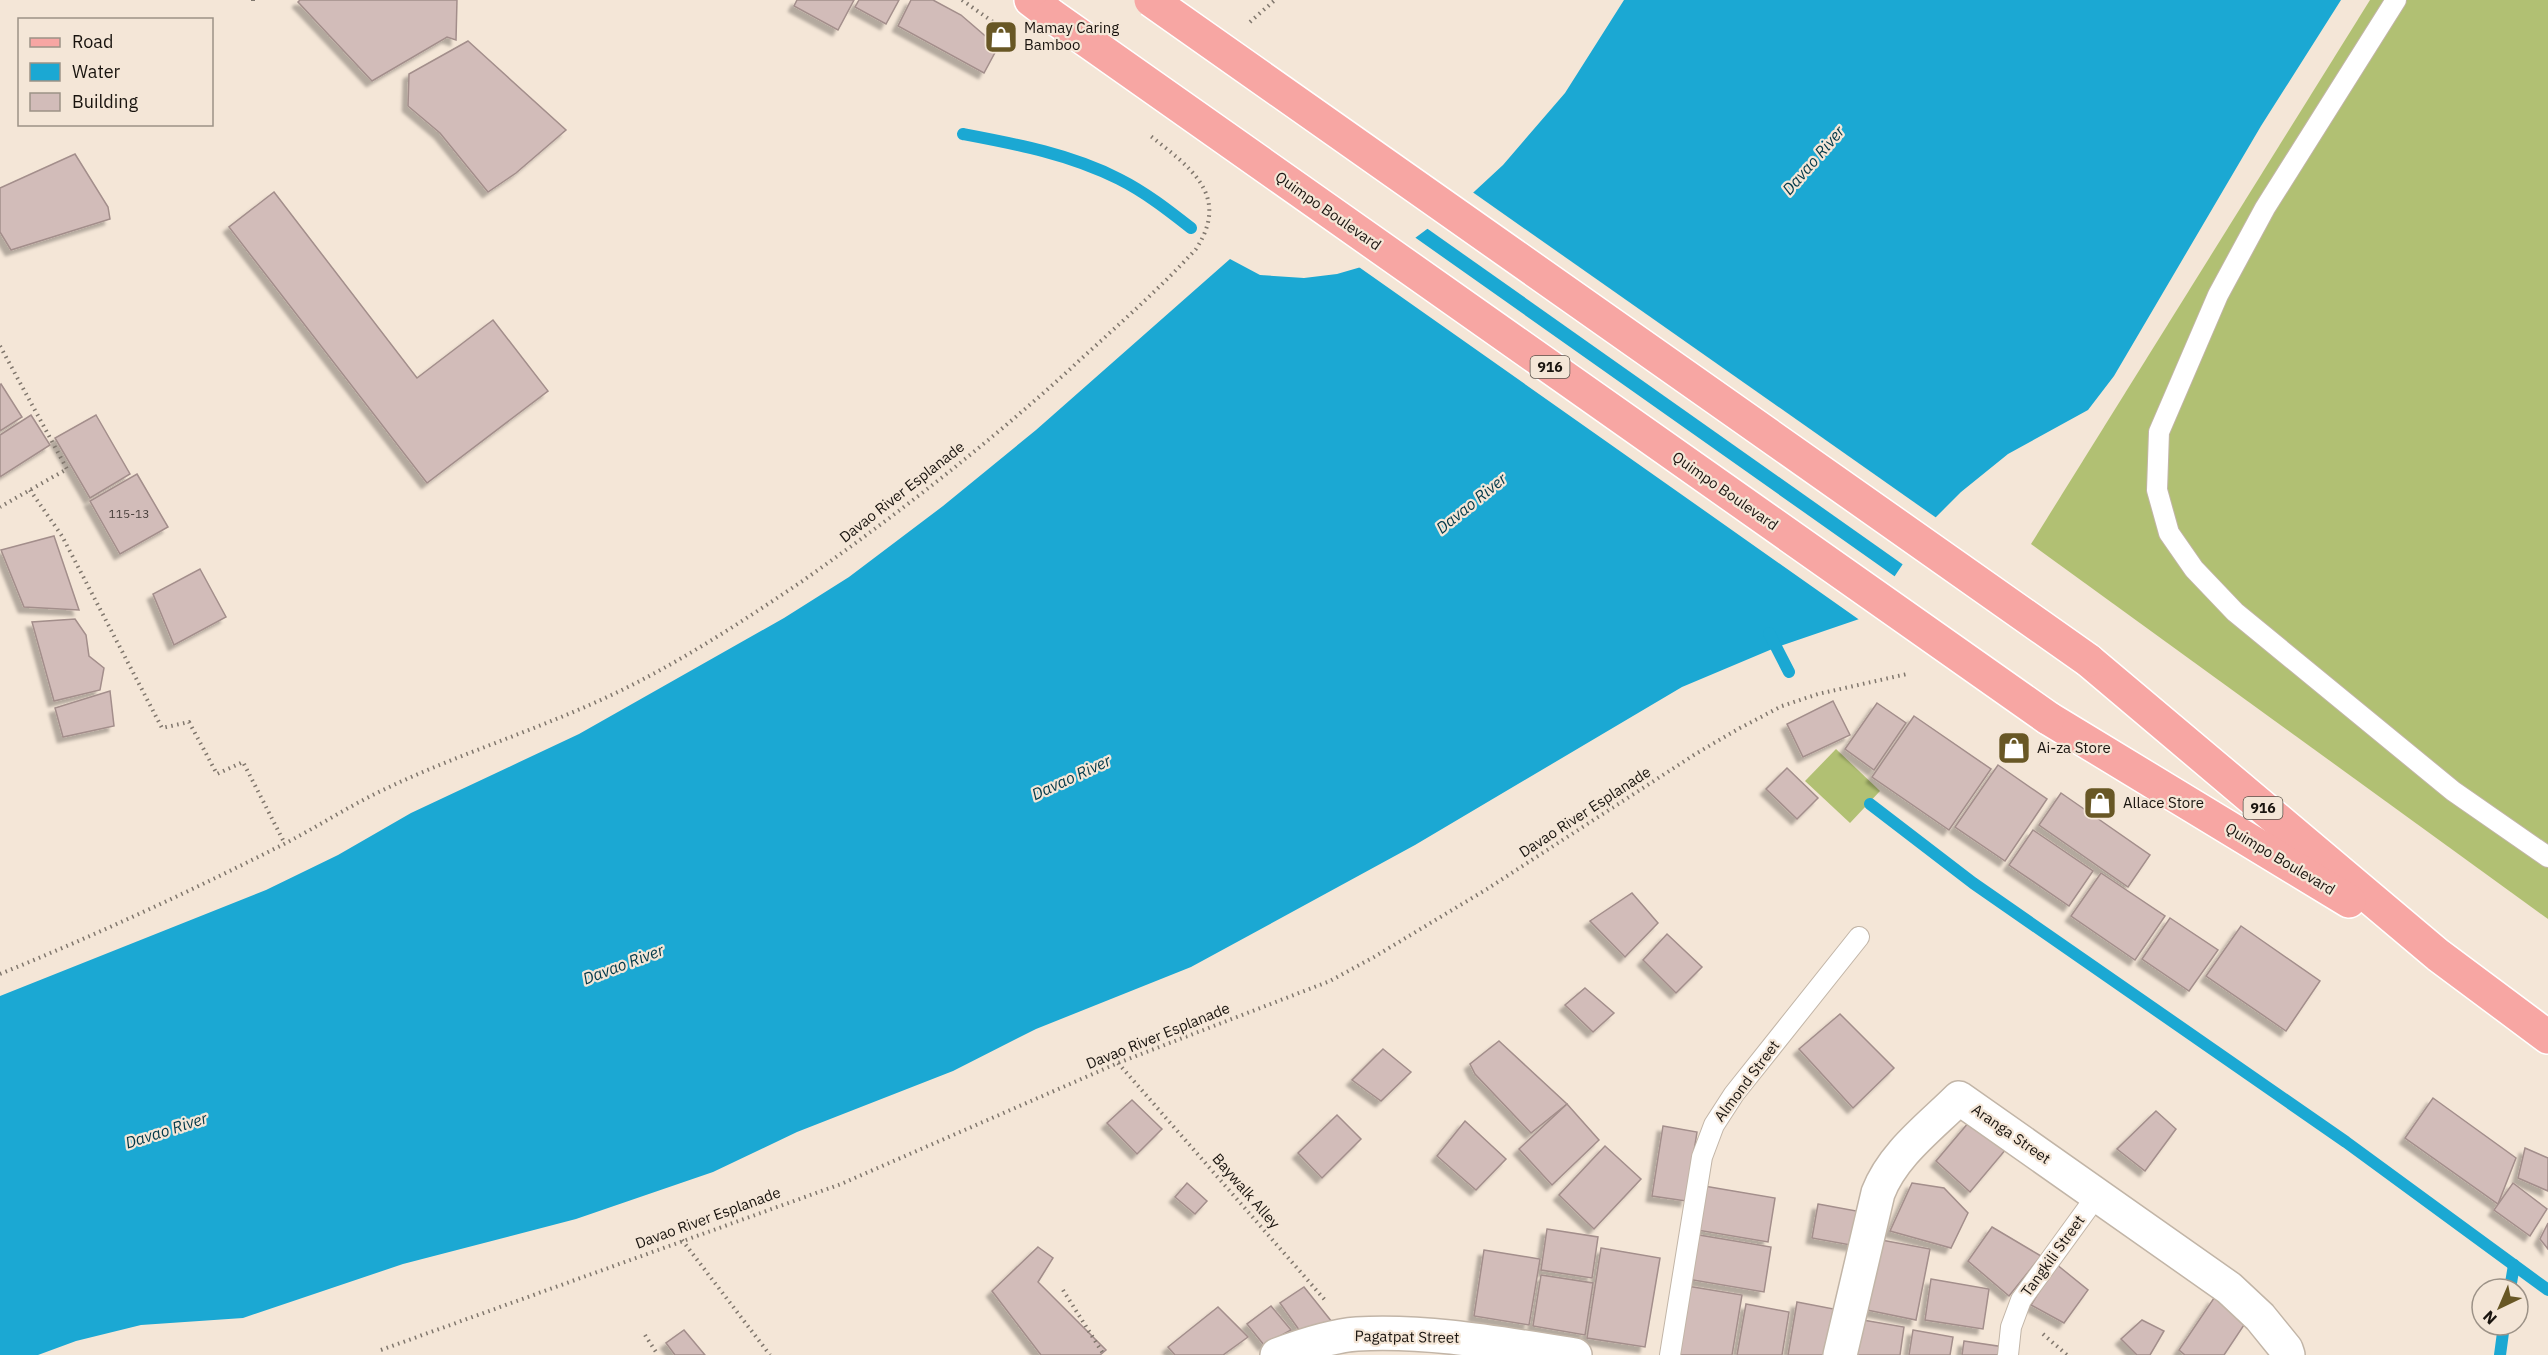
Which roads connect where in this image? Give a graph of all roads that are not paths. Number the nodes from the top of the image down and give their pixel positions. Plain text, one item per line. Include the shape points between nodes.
1 (1151, 0) edge
2 (2396, 0) edge
3 (1041, 8) edge
4 (2548, 857) edge
5 (1859, 937) dead end
6 (2438, 955) junction
7 (2548, 1037) edge
8 (2098, 1194) junction
9 (1277, 1355) edge
10 (1575, 1355) edge
11 (1670, 1355) edge
12 (1840, 1355) edge
13 (2008, 1355) edge
14 (2288, 1355) edge

1 - 6 main road, Quimpo Boulevard / 916, bridge via 2088,660
2 - 4 lane via 2265,208 2218,295 2159,432 2157,490 2169,532 2194,569 2235,612 2453,791
3 - 6 main road, Quimpo Boulevard / 916, bridge via 2048,718
5 - 11 lane, Almond Street via 1734,1094 1708,1139
6 - 7 main road, Quimpo Boulevard / 916
8 - 12 street, Aranga Street via 1959,1098 1886,1174 1878,1193
8 - 13 lane, Tangkili Street via 2021,1300 2011,1328
8 - 14 street, Aranga Street via 2229,1288 2260,1317
9 - 10 street, Pagatpat Street via 1355,1334 1446,1336

